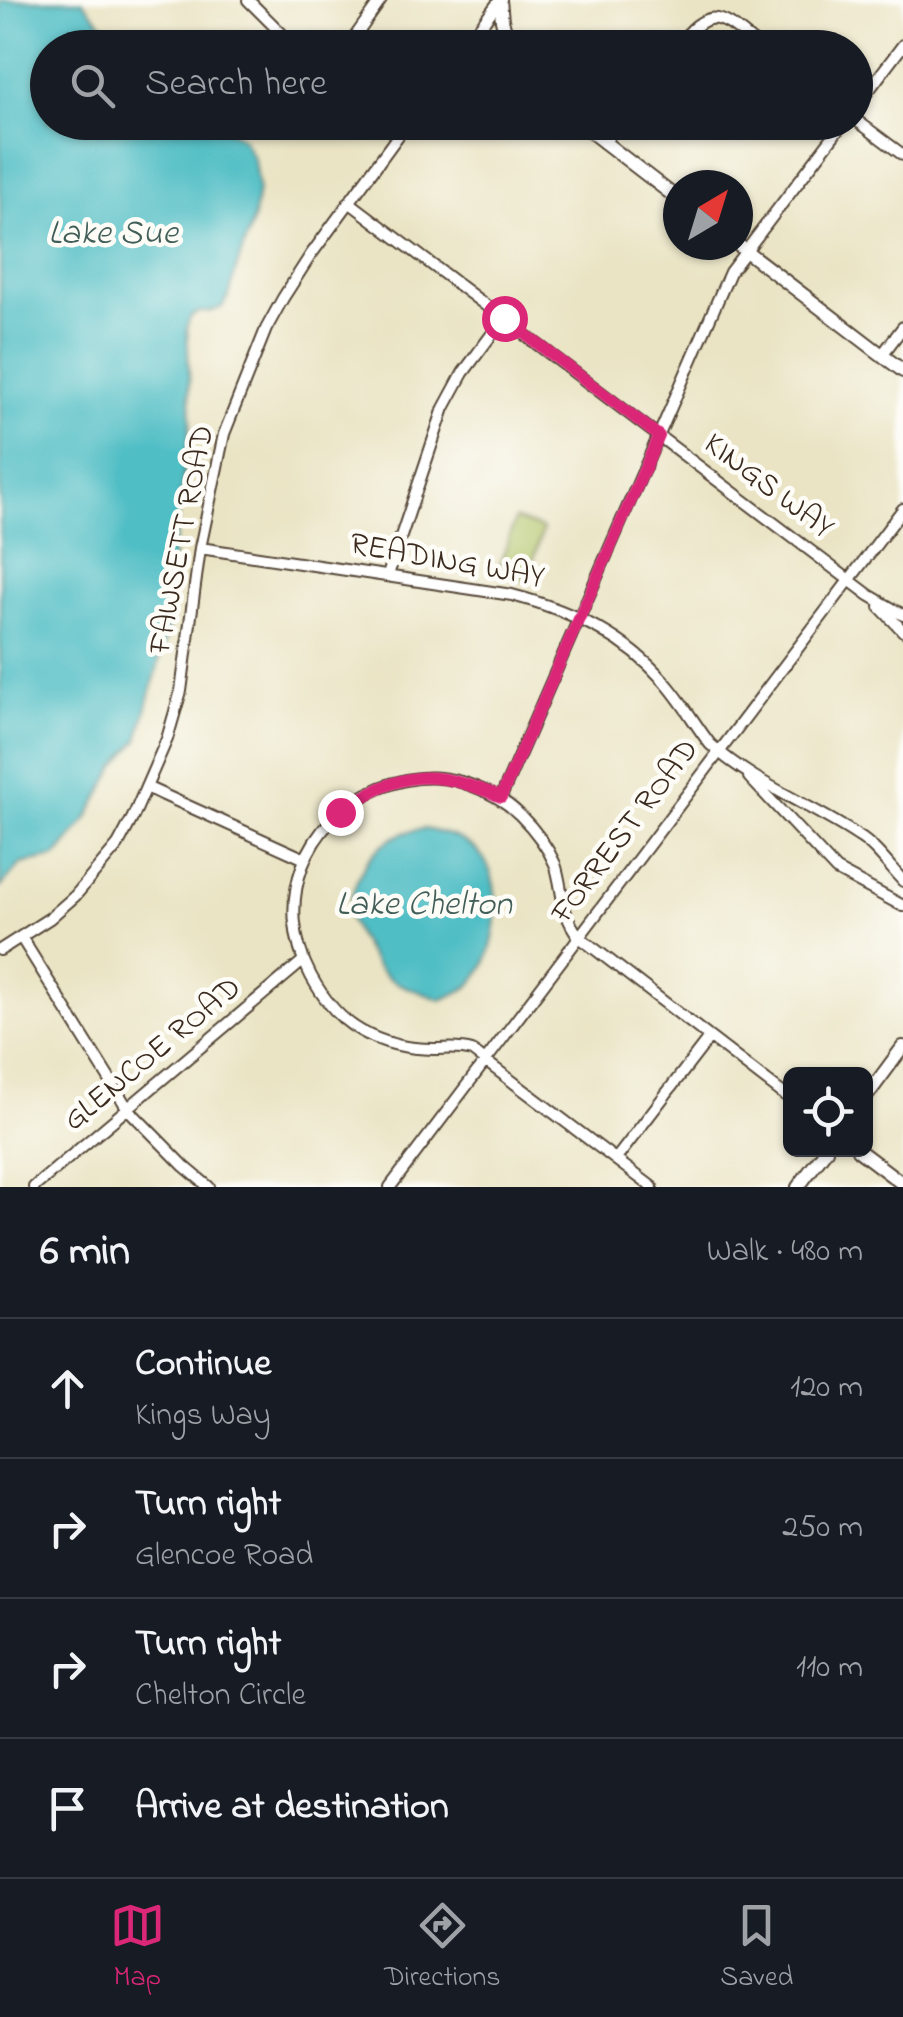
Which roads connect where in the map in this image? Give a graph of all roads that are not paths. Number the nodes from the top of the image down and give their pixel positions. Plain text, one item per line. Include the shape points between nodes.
1 (248, 0) edge
2 (381, 0) edge
3 (500, 0) edge
4 (278, 30) edge
5 (359, 30) edge
6 (478, 30) edge
7 (505, 30) edge
8 (689, 30) edge
9 (738, 30) edge
10 (903, 44) edge
11 (873, 84) edge
12 (873, 133) edge
13 (395, 140) edge
14 (600, 140) edge
15 (606, 140) edge
16 (829, 140) edge
17 (604, 143) junction
18 (903, 156) edge
19 (663, 188) edge
20 (349, 202) junction
21 (753, 234) edge
22 (753, 256) edge
23 (736, 260) edge
24 (504, 318) junction
25 (903, 327) edge
26 (882, 355) junction
27 (903, 372) edge
28 (659, 436) junction
29 (903, 508) edge
30 (200, 548) junction
31 (388, 575) junction
32 (849, 579) junction
33 (869, 595) junction
34 (903, 615) edge
35 (580, 618) junction
36 (903, 631) edge
37 (719, 752) junction
38 (741, 769) junction
39 (146, 787) junction
40 (501, 797) junction
41 (305, 859) junction
42 (903, 880) edge
43 (903, 906) edge
44 (578, 936) junction
45 (20, 937) junction
46 (0, 950) edge
47 (303, 960) junction
48 (709, 1038) junction
49 (903, 1047) edge
50 (485, 1059) junction
51 (873, 1088) edge
52 (783, 1094) edge
53 (128, 1109) junction
54 (821, 1157) edge
55 (867, 1157) edge
56 (616, 1160) junction
57 (903, 1184) edge
58 (34, 1187) edge
59 (209, 1187) edge
60 (390, 1187) edge
61 (652, 1187) edge
62 (798, 1187) edge

1 - 4 street
2 - 5 street
3 - 6 street
3 - 7 street
8 - 9 street via 719,18
10 - 11 street
12 - 18 street
13 - 20 street, FAWSETT ROAD
14 - 17 street
15 - 17 street
16 - 21 street
17 - 19 street
20 - 24 street, KINGS WAY
20 - 30 street, FAWSETT ROAD via 266,329 224,434
22 - 26 street
23 - 28 street
24 - 28 street, KINGS WAY
24 - 31 street via 444,408
25 - 26 street
26 - 27 street
28 - 32 street, KINGS WAY
28 - 35 street
29 - 32 street, FORREST ROAD
30 - 31 street, READING WAY
30 - 39 street, FAWSETT ROAD via 181,691
31 - 35 street, READING WAY via 512,595
32 - 33 street, KINGS WAY
32 - 37 street, FORREST ROAD
33 - 34 street, KINGS WAY
33 - 36 street, KINGS WAY
35 - 37 street, READING WAY via 664,680
35 - 40 street
37 - 38 street, READING WAY
37 - 44 street, FORREST ROAD
38 - 42 street, READING WAY via 863,838
38 - 43 street, READING WAY via 836,870
39 - 41 street
39 - 45 street, FAWSETT ROAD via 97,873
40 - 41 street via 446,778 391,784 340,812
40 - 44 street via 543,842
41 - 47 street via 294,911
44 - 48 street
44 - 50 street, FORREST ROAD
45 - 46 street, FAWSETT ROAD
45 - 53 street
47 - 50 street via 339,1015 359,1030 388,1044 458,1047
47 - 53 street, GLENCOE ROAD
48 - 52 street
48 - 56 street
49 - 51 street
50 - 56 street
50 - 60 street, FORREST ROAD
53 - 58 street, GLENCOE ROAD
53 - 59 street
54 - 62 street
55 - 57 street
56 - 61 street

